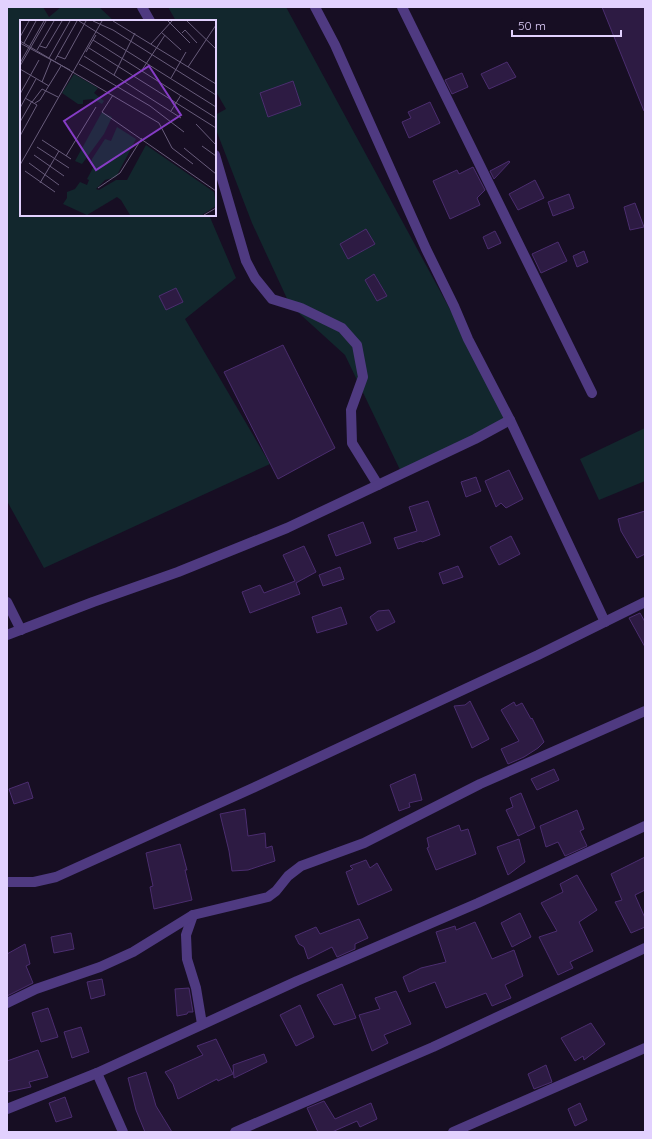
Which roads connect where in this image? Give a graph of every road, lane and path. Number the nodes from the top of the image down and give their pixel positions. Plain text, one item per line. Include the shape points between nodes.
1 (142, 7) edge
2 (315, 7) edge
3 (402, 7) edge
4 (149, 20) edge
5 (216, 158) edge
6 (592, 393) dead end
7 (510, 420) junction
8 (378, 485) junction
9 (7, 602) edge
10 (645, 602) edge
11 (605, 622) junction
12 (20, 630) junction
13 (7, 635) edge
14 (645, 711) edge
15 (645, 826) edge
16 (7, 882) edge
17 (193, 915) junction
18 (645, 948) edge
19 (7, 1003) edge
20 (202, 1024) junction
21 (645, 1048) edge
22 (96, 1073) junction
23 (7, 1109) edge
24 (123, 1132) edge
25 (235, 1132) edge
26 (453, 1132) edge

1 - 4 street
2 - 7 street via 335,45 483,370
3 - 6 street
5 - 8 street via 246,261 255,278 272,299 301,308 342,328 356,345 363,378 352,410 352,443
7 - 8 street
7 - 11 street
8 - 12 street via 287,528 228,552
9 - 12 street
10 - 11 street
11 - 16 street via 510,669 56,877 34,882
12 - 13 street
14 - 17 street via 480,784 364,843 301,866 268,897
15 - 20 street via 478,903
17 - 19 street via 133,952 100,967 36,989
17 - 20 street via 186,935 187,958 196,988
18 - 25 street via 432,1047
20 - 22 street
21 - 26 street
22 - 23 street
22 - 24 street

